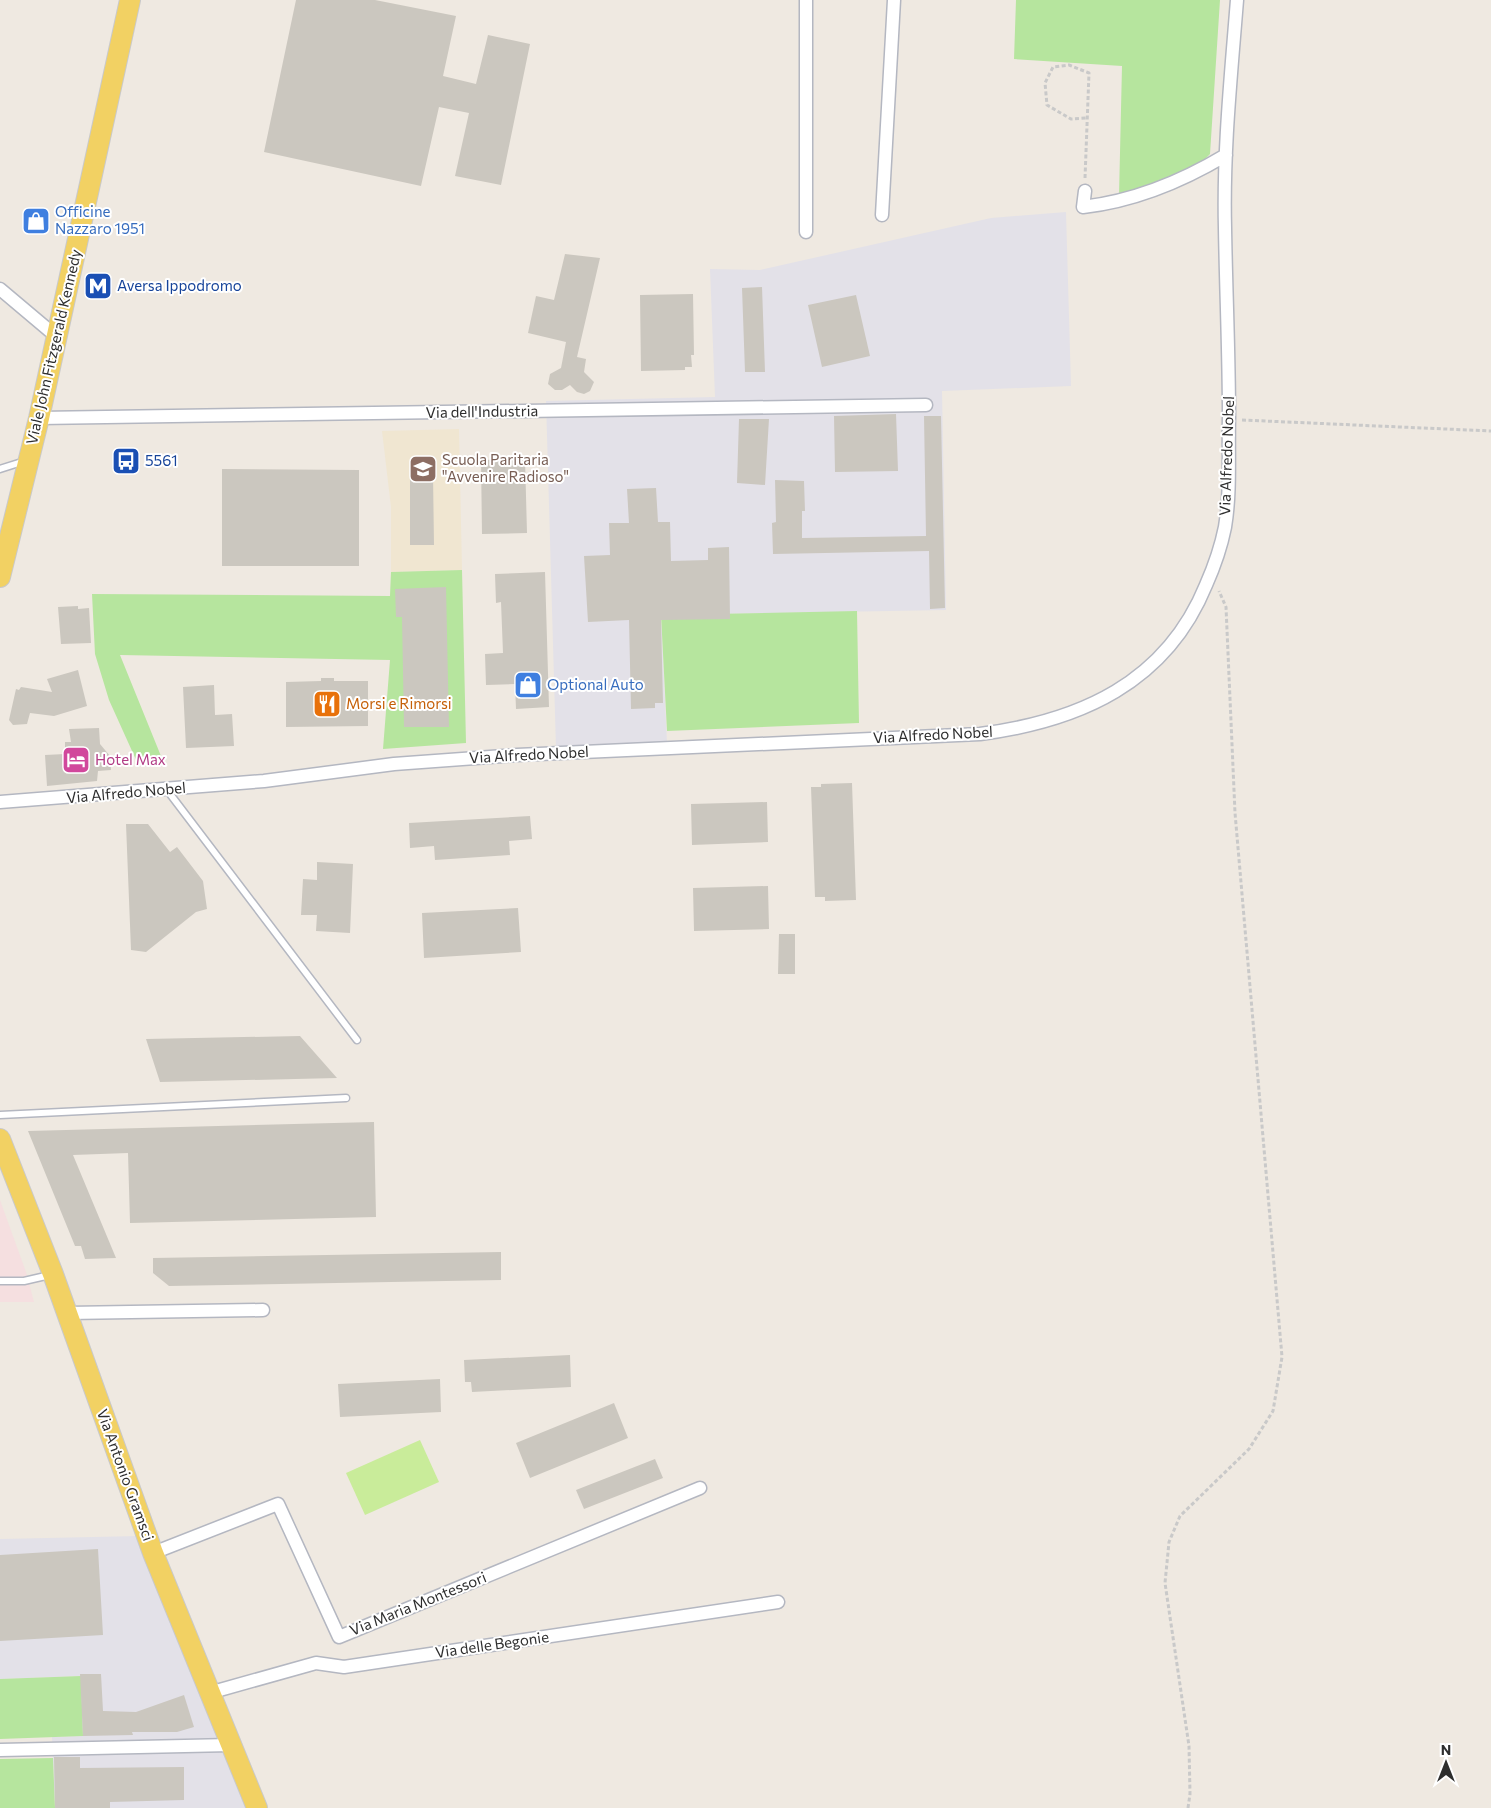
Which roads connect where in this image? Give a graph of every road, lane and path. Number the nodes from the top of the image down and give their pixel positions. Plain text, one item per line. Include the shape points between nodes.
1 (130, 0) edge
2 (806, 0) edge
3 (894, 0) edge
4 (1237, 0) edge
5 (1087, 118) junction
6 (1226, 155) junction
7 (1085, 191) joint
8 (882, 215) dead end
9 (806, 232) dead end
10 (0, 288) edge
11 (57, 337) junction
12 (926, 405) dead end
13 (39, 418) junction
14 (1228, 419) junction
15 (1491, 431) edge
16 (29, 460) junction
17 (0, 469) edge
18 (1215, 563) junction
19 (0, 577) edge
20 (167, 790) junction
21 (0, 802) edge
22 (15, 802) junction
23 (0, 808) edge
24 (358, 1040) dead end
25 (346, 1098) dead end
26 (0, 1115) edge
27 (0, 1139) edge
28 (53, 1274) junction
29 (0, 1276) edge
30 (0, 1281) edge
31 (24, 1281) junction
32 (263, 1310) dead end
33 (68, 1313) junction
34 (700, 1488) dead end
35 (153, 1553) junction
36 (778, 1602) dead end
37 (209, 1693) junction
38 (231, 1745) junction
39 (0, 1750) edge
40 (257, 1808) edge
41 (1188, 1808) edge

1 - 11 main road, Viale John Fitzgerald Kennedy
2 - 9 street
3 - 8 street
4 - 6 street, Via Alfredo Nobel
5 - 5 path via 1089,73 1069,65 1053,67 1045,83 1047,105 1071,119
5 - 7 path
6 - 7 street via 1151,193 1083,207
6 - 14 street, Via Alfredo Nobel
10 - 11 street
11 - 13 main road, Viale John Fitzgerald Kennedy
12 - 13 street, Via dell'Industria
13 - 16 main road, Viale John Fitzgerald Kennedy
14 - 15 path
14 - 18 street, Via Alfredo Nobel via 1226,511
16 - 17 lane
16 - 19 main road, Viale John Fitzgerald Kennedy
18 - 20 street, Via Alfredo Nobel via 1180,635 1153,665 1122,689 1086,708 1015,729 980,734 517,755 394,764
18 - 41 path via 1217,586 1226,607 1235,814 1282,1357 1273,1411 1249,1450 1180,1516 1169,1542 1165,1583 1189,1746
20 - 22 street, Via Alfredo Nobel
20 - 24 lane
21 - 22 street, Via Alfredo Nobel
22 - 23 street, Via Alfredo Nobel
25 - 26 lane
27 - 28 main road, Via Antonio Gramsci
28 - 31 lane
28 - 33 main road, Via Antonio Gramsci
29 - 31 lane
30 - 31 lane
32 - 33 street
33 - 35 main road, Via Antonio Gramsci
34 - 35 street, Via Maria Montessori via 339,1637 278,1504
35 - 37 main road, Via Antonio Gramsci
36 - 37 street, Via delle Begonie via 344,1667 316,1663
37 - 38 main road, Via Antonio Gramsci
38 - 39 street
38 - 40 main road, Via Antonio Gramsci

